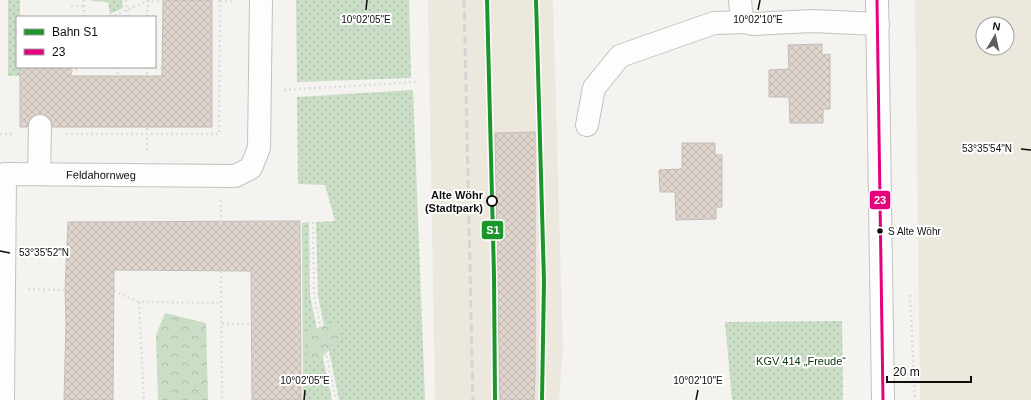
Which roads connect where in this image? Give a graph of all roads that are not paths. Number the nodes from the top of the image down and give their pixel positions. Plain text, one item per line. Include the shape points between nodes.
1 (261, 0) edge
2 (740, 0) edge
3 (877, 0) edge
4 (744, 22) junction
5 (878, 24) junction
6 (587, 125) dead end
7 (40, 130) road end
8 (39, 174) junction
9 (2, 262) edge
10 (3, 400) edge
11 (883, 400) edge

1 - 8 street, Feldahornweg via 259,148 251,168 235,176
2 - 4 street
3 - 5 street
4 - 5 street via 753,24 812,21
4 - 6 street via 714,23 620,56 594,88
5 - 11 street
7 - 8 street
8 - 9 street, Feldahornweg via 5,174
9 - 10 street, Feldahornweg

